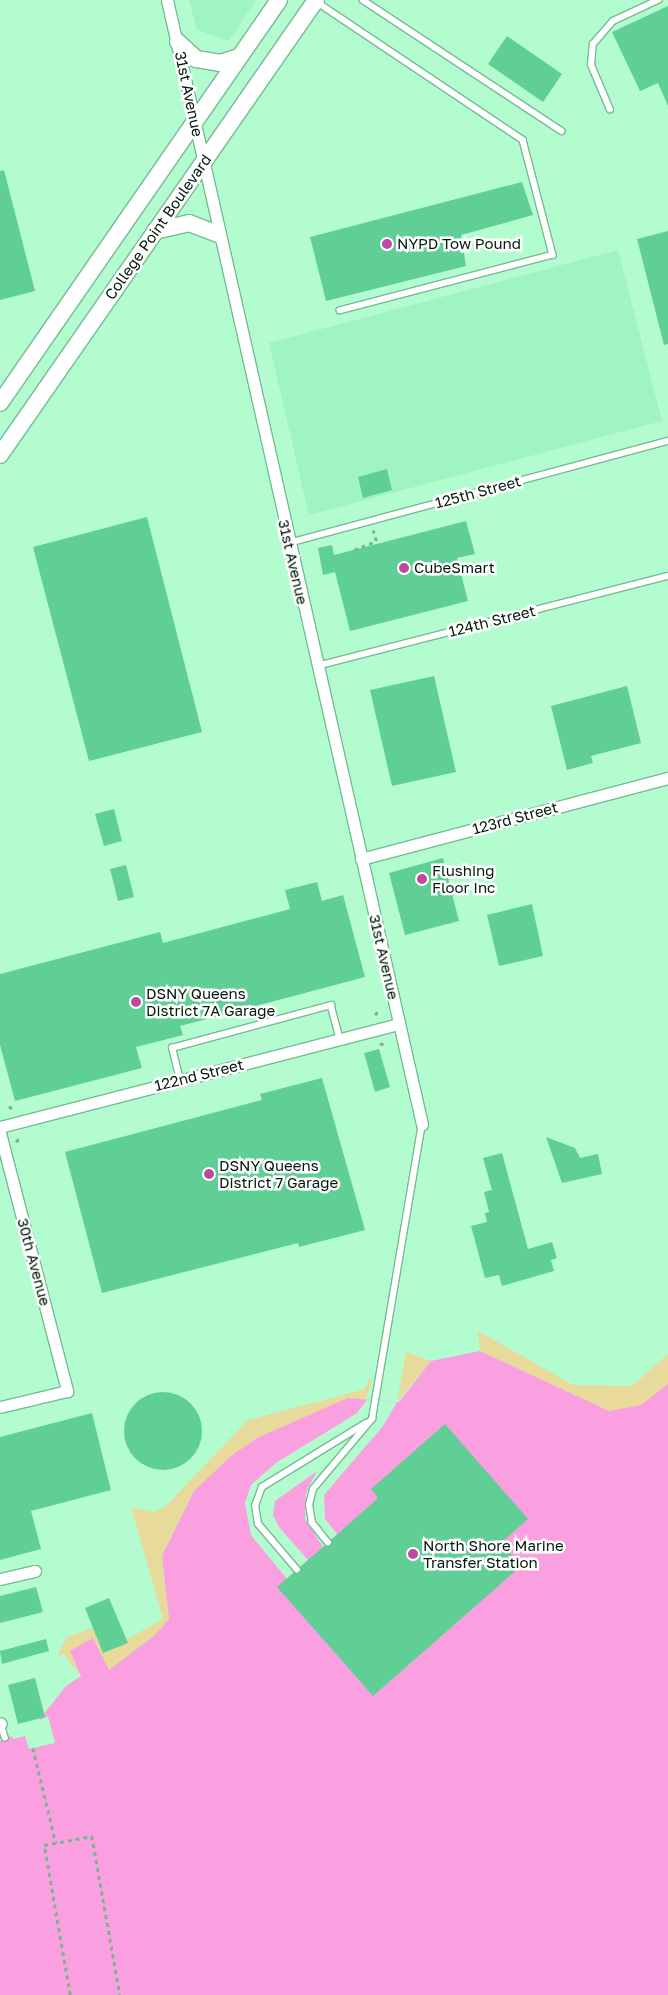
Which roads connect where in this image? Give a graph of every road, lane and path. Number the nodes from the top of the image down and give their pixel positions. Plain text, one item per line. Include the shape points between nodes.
1 (167, 0) edge
2 (279, 0) edge
3 (316, 0) edge
4 (363, 0) edge
5 (658, 0) edge
6 (178, 42) junction
7 (239, 57) junction
8 (610, 110) dead end
9 (196, 120) junction
10 (562, 131) dead end
11 (203, 162) junction
12 (155, 231) junction
13 (218, 234) junction
14 (340, 312) dead end
15 (0, 403) edge
16 (668, 442) edge
17 (0, 455) edge
18 (371, 521) junction
19 (289, 544) junction
20 (354, 550) dead end
21 (668, 576) edge
22 (317, 666) junction
23 (668, 778) edge
24 (361, 859) junction
25 (377, 1012) dead end
26 (375, 1015) dead end
27 (399, 1024) junction
28 (340, 1039) junction
29 (380, 1042) dead end
30 (386, 1046) dead end
31 (180, 1080) junction
32 (9, 1106) dead end
33 (14, 1110) dead end
34 (422, 1124) joint
35 (0, 1127) edge
36 (0, 1133) edge
37 (20, 1137) dead end
38 (16, 1142) dead end
39 (0, 1408) edge
40 (372, 1419) junction
41 (328, 1543) dead end
42 (297, 1570) dead end
43 (35, 1571) dead end
44 (0, 1579) edge
45 (0, 1724) edge
46 (5, 1738) dead end
47 (33, 1748) dead end
48 (56, 1843) junction
49 (70, 1995) edge
50 (120, 1995) edge

1 - 6 street, 31st Avenue
2 - 7 main road, College Point Boulevard
3 - 11 main road, College Point Boulevard
3 - 14 lane via 523,140 553,255
4 - 10 lane
5 - 8 lane via 613,21 593,44 591,65
6 - 7 main road via 196,59 220,63
6 - 9 street, 31st Avenue
7 - 9 main road, College Point Boulevard
9 - 11 street, 31st Avenue
9 - 15 main road, College Point Boulevard
11 - 12 main road, College Point Boulevard
11 - 13 street, 31st Avenue
12 - 13 main road via 189,223
12 - 17 main road, College Point Boulevard
13 - 19 street, 31st Avenue
16 - 18 lane, 125th Street
18 - 19 lane, 125th Street
18 - 20 path via 376,541
19 - 22 street, 31st Avenue
21 - 22 lane, 124th Street
22 - 24 street, 31st Avenue
23 - 24 street, 123rd Street
24 - 27 street, 31st Avenue
25 - 26 path
27 - 28 street, 122nd Street
27 - 34 street, 31st Avenue
28 - 31 street, 122nd Street
28 - 31 lane via 331,1005 172,1048
29 - 30 path
31 - 35 street, 122nd Street
32 - 33 path
34 - 40 lane
36 - 39 street, 30th Avenue via 67,1391
37 - 38 path
40 - 41 lane via 313,1489 312,1523
40 - 42 lane via 262,1487 256,1506 258,1524
43 - 44 street
45 - 46 lane
47 - 48 path
48 - 49 path via 44,1845
48 - 50 path via 92,1836

